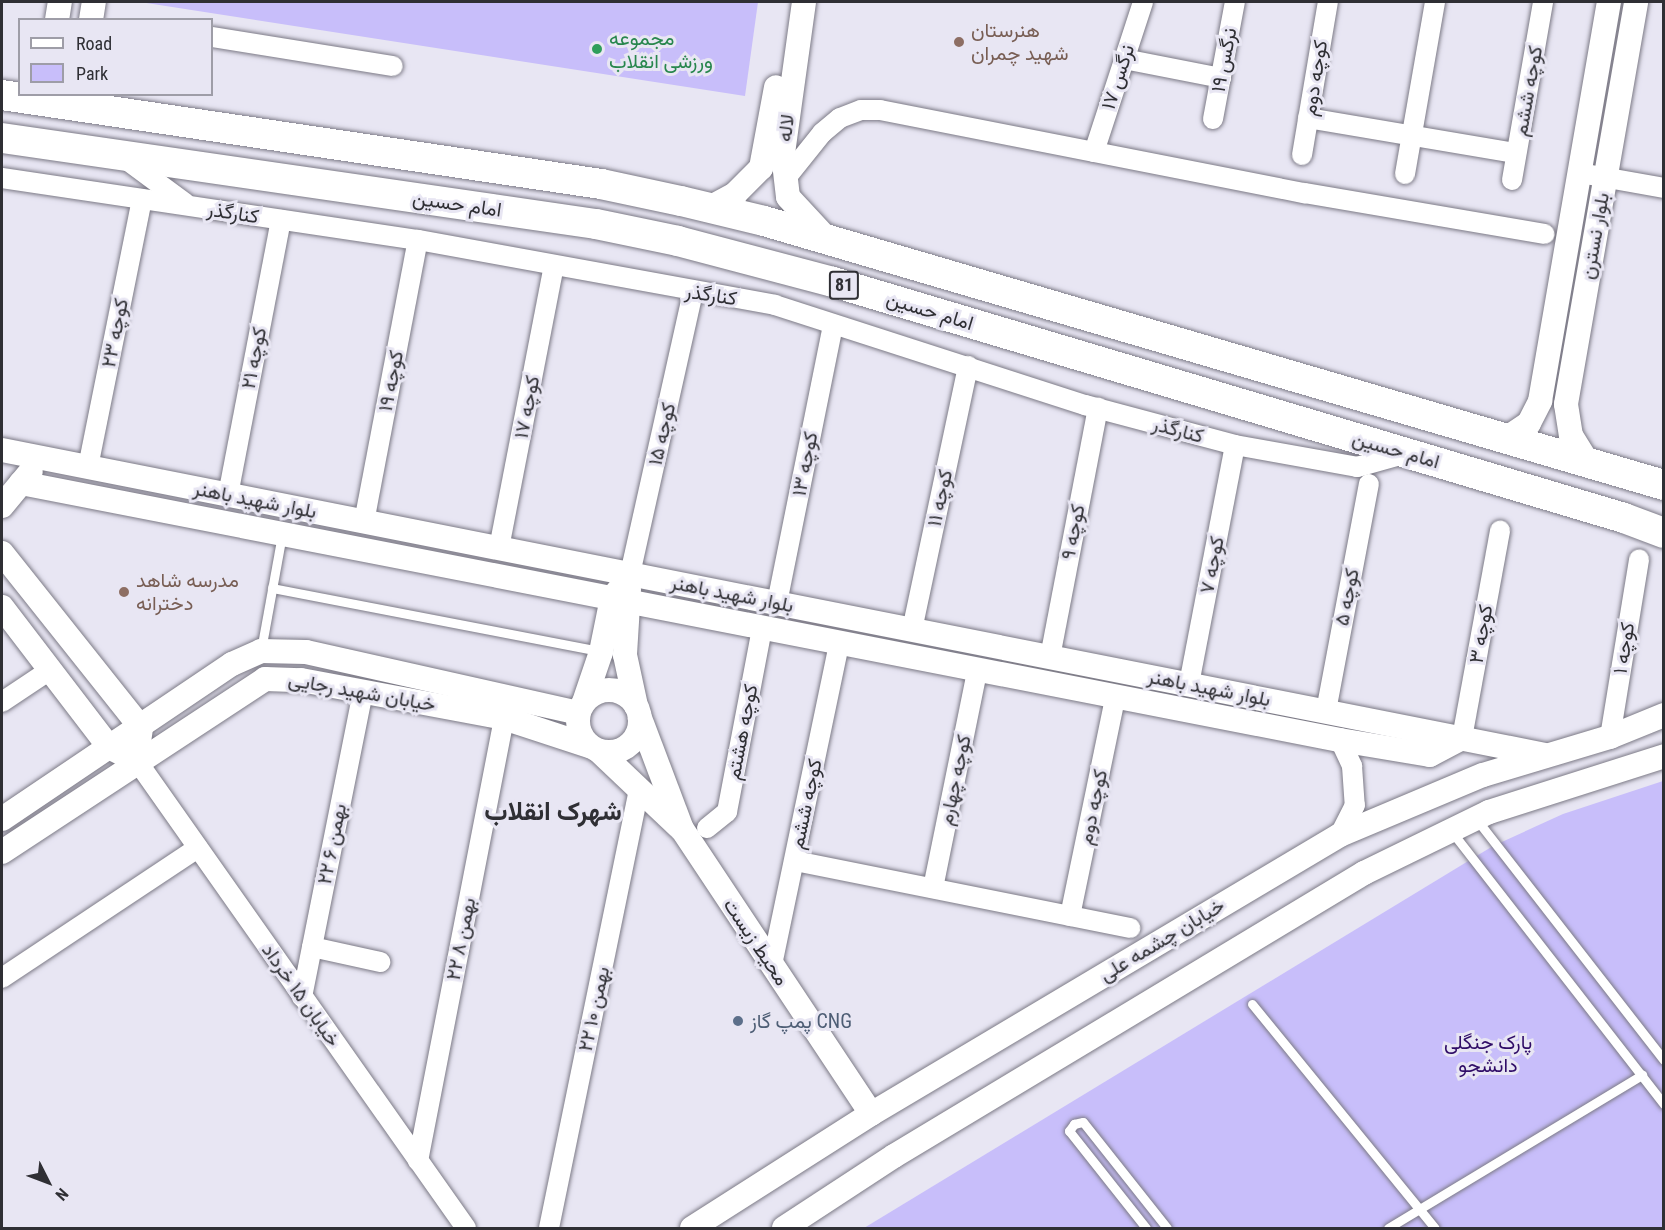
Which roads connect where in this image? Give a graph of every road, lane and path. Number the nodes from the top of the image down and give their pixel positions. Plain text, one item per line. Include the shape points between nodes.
1 (60, 2) edge
2 (788, 2) edge
3 (804, 2) edge
4 (1143, 2) edge
5 (1235, 2) edge
6 (1328, 2) edge
7 (1435, 2) edge
8 (1543, 2) edge
9 (1609, 2) edge
10 (1636, 2) edge
11 (57, 18) edge
12 (213, 37) edge
13 (1124, 59) junction
14 (393, 66) dead end
15 (1221, 78) junction
16 (2, 95) edge
17 (34, 97) edge
18 (94, 101) edge
19 (1308, 118) junction
20 (1213, 119) dead end
21 (1412, 135) junction
22 (2, 138) edge
23 (1094, 152) junction
24 (1516, 153) junction
25 (119, 155) junction
26 (1302, 155) dead end
27 (761, 168) junction
28 (1580, 173) junction
29 (1405, 174) dead end
30 (2, 178) edge
31 (786, 178) junction
32 (1606, 178) junction
33 (1512, 180) dead end
34 (1664, 188) edge
35 (142, 199) junction
36 (188, 206) junction
37 (709, 208) junction
38 (280, 220) junction
39 (1545, 234) dead end
40 (418, 240) junction
41 (828, 240) junction
42 (554, 265) junction
43 (693, 293) junction
44 (833, 325) junction
45 (968, 366) junction
46 (1098, 408) junction
47 (1504, 440) junction
48 (1235, 445) junction
49 (2, 450) edge
50 (1406, 453) junction
51 (43, 458) junction
52 (1590, 466) junction
53 (88, 467) junction
54 (21, 483) junction
55 (1369, 484) dead end
56 (1664, 485) edge
57 (228, 495) junction
58 (2, 506) edge
59 (364, 522) junction
60 (1500, 530) dead end
61 (1664, 533) edge
62 (282, 534) junction
63 (499, 548) junction
64 (2, 553) edge
65 (1639, 559) dead end
66 (630, 574) junction
67 (272, 588) junction
68 (620, 600) junction
69 (777, 603) junction
70 (2, 608) edge
71 (762, 628) junction
72 (912, 630) junction
73 (839, 644) junction
74 (261, 651) junction
75 (601, 652) junction
76 (1050, 657) junction
77 (50, 670) junction
78 (977, 671) junction
79 (1189, 684) junction
80 (363, 691) junction
81 (1115, 698) junction
82 (2, 702) edge
83 (581, 707) junction
84 (1326, 711) junction
85 (638, 712) junction
86 (1658, 715) edge
87 (504, 718) junction
88 (141, 728) junction
89 (1610, 737) junction
90 (1462, 738) junction
91 (1340, 740) junction
92 (109, 747) junction
93 (594, 749) junction
94 (1545, 755) junction
95 (1664, 756) edge
96 (137, 761) junction
97 (639, 789) junction
98 (1475, 817) junction
99 (2, 819) edge
100 (707, 828) dead end
101 (682, 829) junction
102 (1450, 830) junction
103 (1340, 835) junction
104 (198, 848) junction
105 (2, 852) edge
106 (795, 861) junction
107 (933, 888) junction
108 (1070, 916) junction
109 (1130, 928) dead end
110 (312, 947) junction
111 (380, 962) dead end
112 (772, 965) junction
113 (2, 978) edge
114 (302, 998) junction
115 (1252, 1004) dead end
116 (1664, 1060) edge
117 (1641, 1075) junction
118 (1664, 1104) edge
119 (872, 1114) junction
120 (417, 1161) junction
121 (1419, 1209) junction
122 (461, 1227) edge
123 (549, 1228) edge
124 (692, 1228) edge
125 (784, 1228) edge
126 (1146, 1228) edge
127 (1167, 1228) edge
128 (1388, 1228) edge
129 (1435, 1228) edge

1 - 11 street
2 - 27 street, لاله
3 - 31 street, لاله via 783,154
4 - 13 street, نرگس ۱۷
5 - 15 street, نرگس ۱۹
6 - 19 street, کوچه دوم
7 - 21 street
8 - 24 street, کوچه ششم
9 - 28 street, بلوار نسترن
10 - 32 street, بلوار نسترن
12 - 14 street
13 - 15 street
13 - 23 street, نرگس ۱۷
15 - 20 street, نرگس ۱۹
16 - 17 main road, امام حسین / 81
17 - 18 main road, امام حسین / 81
18 - 37 main road, امام حسین / 81 via 601,184
19 - 21 street
19 - 26 street, کوچه دوم
21 - 24 street
21 - 29 street
22 - 25 main road, امام حسین / 81
23 - 31 street via 911,114 861,110 840,118 822,133
23 - 39 street
24 - 33 street, کوچه ششم
25 - 36 street
25 - 50 main road, امام حسین / 81 via 596,224 678,241 833,282
27 - 31 street via 770,180
27 - 37 street via 735,194
28 - 32 street
28 - 47 street, بلوار نسترن via 1540,401 1529,423
30 - 35 street, کنارگذر
31 - 41 street, لاله via 789,197
32 - 34 street
32 - 52 street, بلوار نسترن via 1566,404 1571,436
35 - 36 street, کنارگذر
35 - 53 street, کوچه ۲۳
36 - 38 street, کنارگذر
37 - 41 main road, امام حسین / 81
38 - 40 street, کنارگذر
38 - 57 street, کوچه ۲۱
40 - 42 street, کنارگذر
40 - 59 street, کوچه ۱۹
41 - 47 main road, امام حسین / 81
42 - 43 street, کنارگذر
42 - 63 street, کوچه ۱۷
43 - 44 street, کنارگذر via 775,305
43 - 66 street, کوچه ۱۵
44 - 45 street, کنارگذر
44 - 69 street, کوچه ۱۳
45 - 46 street, کنارگذر
45 - 72 street, کوچه ۱۱
46 - 48 street, کنارگذر
46 - 76 street, کوچه ۹
47 - 52 main road, امام حسین / 81
48 - 50 street, کنارگذر via 1357,467
48 - 79 street, کوچه ۷
49 - 51 street, بلوار شهید باهنر
50 - 61 main road, امام حسین / 81
51 - 53 street, بلوار شهید باهنر
51 - 54 street
52 - 56 main road, امام حسین / 81
53 - 57 street, بلوار شهید باهنر
54 - 58 street
54 - 62 street, بلوار شهید باهنر
55 - 84 street, کوچه ۵
57 - 59 street, بلوار شهید باهنر
59 - 63 street, بلوار شهید باهنر
60 - 90 street, کوچه ۳
62 - 67 lane
62 - 68 street, بلوار شهید باهنر
63 - 66 street, بلوار شهید باهنر
64 - 88 street
65 - 89 street, کوچه ۱
66 - 68 street
66 - 69 street, بلوار شهید باهنر
67 - 74 lane
67 - 75 lane
68 - 71 street, بلوار شهید باهنر
68 - 75 street
68 - 85 street, محیط زیست via 625,655
69 - 72 street, بلوار شهید باهنر
70 - 77 street, خیابان ۱۵ خرداد
71 - 73 street, بلوار شهید باهنر
71 - 100 street, کوچه هشتم via 727,812
72 - 76 street, بلوار شهید باهنر
73 - 78 street, بلوار شهید باهنر
73 - 106 street, کوچه ششم
74 - 83 street, خیابان شهید رجایی via 306,652
74 - 88 street, خیابان شهید رجایی via 232,664
75 - 83 street
76 - 79 street, بلوار شهید باهنر
77 - 82 street
77 - 92 street, خیابان ۱۵ خرداد
78 - 81 street, بلوار شهید باهنر
78 - 107 street, کوچه چهارم
79 - 84 street, بلوار شهید باهنر
80 - 87 street, خیابان شهید رجایی
80 - 96 street, خیابان شهید رجایی via 302,680 265,679
80 - 110 street, ۲۲ بهمن ۶
81 - 91 street, بلوار شهید باهنر
81 - 108 street, کوچه دوم
83 - 85 street via 593,694 617,691
83 - 93 street via 581,737
84 - 90 street, بلوار شهید باهنر
85 - 93 street via 639,730 624,749
85 - 101 street, محیط زیست
86 - 89 street, خیابان چشمه علی
87 - 93 street, خیابان شهید رجایی
87 - 120 street, ۲۲ بهمن ۸
88 - 92 street, خیابان شهید رجایی
88 - 96 street
89 - 94 street, خیابان چشمه علی
90 - 91 street, بلوار شهید باهنر via 1430,755
90 - 94 street, بلوار شهید باهنر
91 - 103 street via 1352,766 1354,795 1354,806
92 - 96 street, خیابان ۱۵ خرداد
92 - 99 street, خیابان شهید رجایی
93 - 97 street, محیط زیست
94 - 103 street, خیابان چشمه علی via 1474,779
95 - 98 street
96 - 104 street, خیابان ۱۵ خرداد
96 - 105 street, خیابان شهید رجایی
97 - 101 street, محیط زیست
97 - 123 street, ۲۲ بهمن ۱۰
98 - 102 street
98 - 116 lane
101 - 112 street, محیط زیست
102 - 117 lane
102 - 125 street via 1353,879 894,1156
103 - 119 street, خیابان چشمه علی
104 - 113 street
104 - 114 street, خیابان ۱۵ خرداد
106 - 107 street
106 - 112 street, کوچه ششم
107 - 108 street
108 - 109 street
110 - 111 street
110 - 114 street, ۲۲ بهمن ۶
112 - 119 street, محیط زیست
114 - 120 street, خیابان ۱۵ خرداد
115 - 121 lane
117 - 118 lane
117 - 121 lane
119 - 124 street, خیابان چشمه علی
120 - 122 street, خیابان ۱۵ خرداد
121 - 128 lane
121 - 129 lane
126 - 127 lane via 1070,1131 1074,1124 1083,1122

